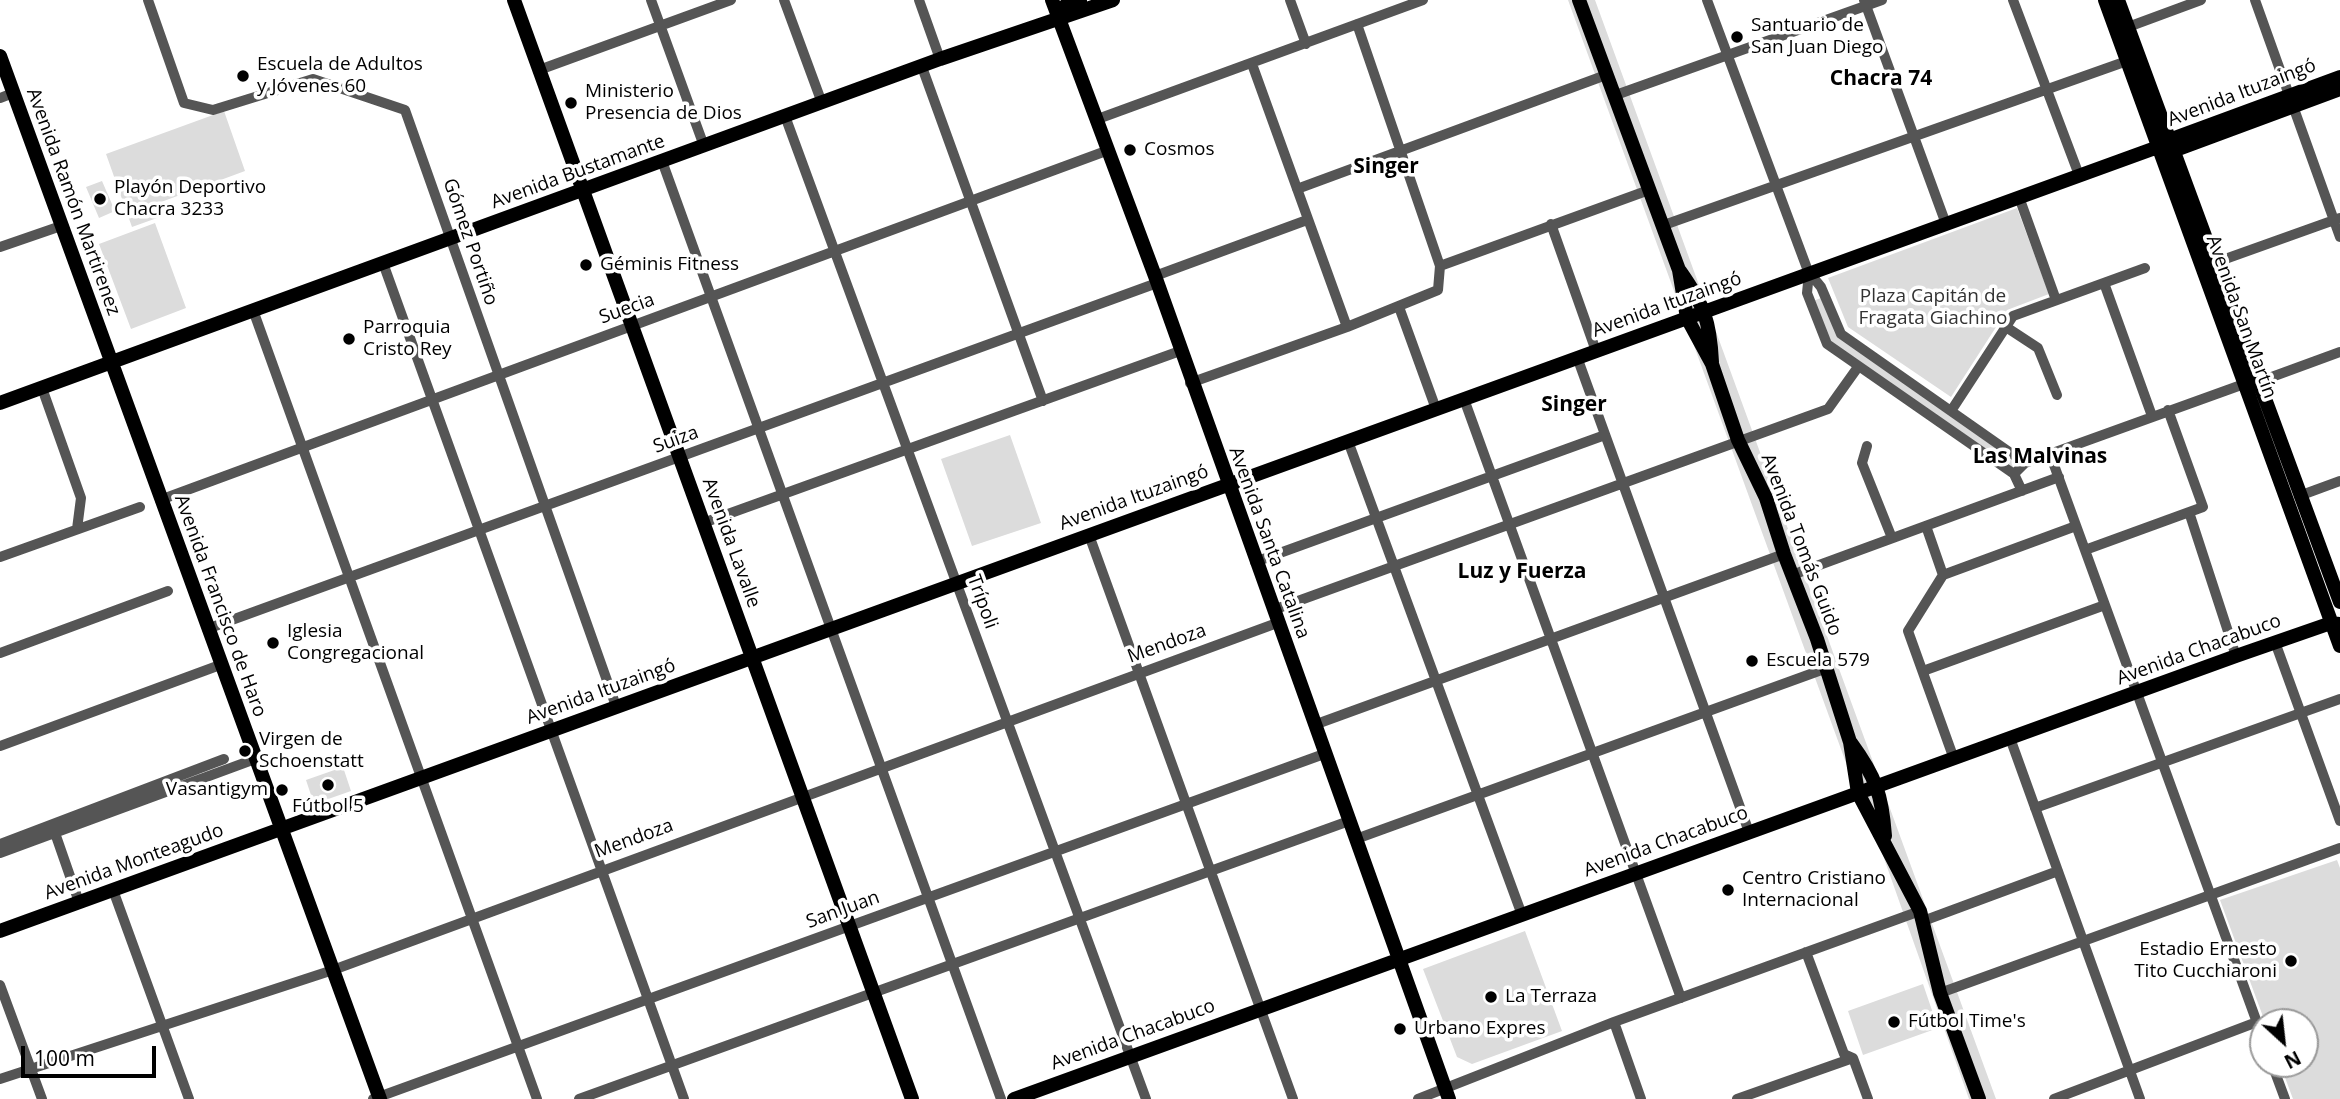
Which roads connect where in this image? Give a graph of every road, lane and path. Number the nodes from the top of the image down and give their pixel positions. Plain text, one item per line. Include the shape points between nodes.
1 (148, 0) edge
2 (514, 0) edge
3 (651, 0) edge
4 (731, 0) edge
5 (784, 0) edge
6 (919, 0) edge
7 (1052, 0) edge
8 (1080, 0) edge
9 (1113, 0) edge
10 (1290, 0) edge
11 (1423, 0) edge
12 (1579, 0) edge
13 (1707, 0) edge
14 (1882, 0) edge
15 (2012, 0) edge
16 (2105, 0) edge
17 (2118, 0) edge
18 (2202, 0) edge
19 (2255, 0) edge
20 (1865, 3) edge
21 (1058, 17) junction
22 (1357, 24) junction
23 (660, 26) junction
24 (2128, 27) junction
25 (1306, 44) junction
26 (1727, 53) junction
27 (0, 56) edge
28 (940, 59) junction
29 (2127, 61) junction
30 (1252, 64) junction
31 (922, 66) junction
32 (539, 70) junction
33 (1606, 75) junction
34 (2340, 77) edge
35 (2046, 89) junction
36 (2340, 89) edge
37 (7, 95) edge
38 (1614, 96) junction
39 (2291, 101) junction
40 (821, 103) junction
41 (785, 117) junction
42 (1095, 120) junction
43 (1914, 135) junction
44 (704, 146) junction
45 (2167, 146) junction
46 (1401, 149) junction
47 (1106, 151) junction
48 (662, 161) junction
49 (2078, 175) junction
50 (1778, 184) junction
51 (1297, 189) junction
52 (583, 190) junction
53 (1649, 190) junction
54 (2019, 197) junction
55 (971, 201) junction
56 (2337, 219) edge
57 (1307, 220) junction
58 (1551, 224) junction
59 (1946, 224) junction
60 (1664, 225) junction
61 (61, 226) junction
62 (2340, 237) edge
63 (450, 239) junction
64 (0, 247) edge
65 (835, 251) junction
66 (383, 263) junction
67 (2214, 264) junction
68 (1440, 266) junction
69 (2145, 268) dead end
70 (1679, 270) junction
71 (1810, 274) junction
72 (1156, 280) junction
73 (2104, 283) junction
74 (711, 297) junction
75 (2056, 300) junction
76 (1399, 307) junction
77 (253, 310) junction
78 (1706, 312) junction
79 (1687, 318) junction
80 (632, 326) junction
81 (1347, 327) junction
82 (2006, 327) junction
83 (1018, 334) junction
84 (1180, 351) junction
85 (1596, 351) junction
86 (2340, 352) edge
87 (1577, 357) junction
88 (111, 362) junction
89 (1712, 364) junction
90 (1858, 367) junction
91 (498, 376) junction
92 (883, 383) junction
93 (1190, 383) junction
94 (2251, 383) junction
95 (42, 388) junction
96 (2057, 395) dead end
97 (1464, 399) junction
98 (432, 400) junction
99 (1043, 401) junction
100 (0, 402) edge
101 (1436, 409) junction
102 (2168, 410) junction
103 (1951, 411) junction
104 (2152, 416) junction
105 (758, 428) junction
106 (1605, 435) junction
107 (1738, 440) junction
108 (1348, 441) junction
109 (1867, 446) dead end
110 (302, 447) junction
111 (907, 449) junction
112 (2050, 454) junction
113 (680, 457) junction
114 (2018, 468) junction
115 (1492, 476) junction
116 (2059, 477) junction
117 (2340, 481) edge
118 (1623, 482) junction
119 (1227, 485) junction
120 (2022, 491) junction
121 (782, 494) junction
122 (2299, 496) junction
123 (160, 500) junction
124 (140, 507) dead end
125 (544, 507) junction
126 (2189, 512) junction
127 (1376, 519) junction
128 (704, 523) junction
129 (1509, 524) junction
130 (1926, 526) junction
131 (2076, 526) junction
132 (77, 529) junction
133 (479, 530) junction
134 (1089, 535) junction
135 (1892, 538) junction
136 (2085, 550) junction
137 (1784, 554) junction
138 (0, 557) edge
139 (1255, 562) junction
140 (1395, 566) junction
141 (1792, 575) junction
142 (1943, 575) junction
143 (349, 578) junction
144 (956, 583) junction
145 (168, 591) dead end
146 (1664, 598) junction
147 (2340, 601) edge
148 (2105, 605) junction
149 (1275, 616) junction
150 (2337, 620) edge
151 (207, 629) junction
152 (831, 629) junction
153 (1551, 639) junction
154 (2275, 642) junction
155 (2340, 646) edge
156 (0, 653) edge
157 (2236, 656) junction
158 (752, 657) junction
159 (220, 666) junction
160 (1827, 668) junction
161 (1923, 671) junction
162 (1139, 673) junction
163 (1437, 681) junction
164 (2137, 692) junction
165 (2340, 699) edge
166 (616, 706) junction
167 (1706, 712) junction
168 (2300, 712) junction
169 (1007, 721) junction
170 (1314, 725) junction
171 (552, 731) junction
172 (2010, 738) junction
173 (1850, 742) junction
174 (0, 746) edge
175 (1592, 753) junction
176 (1325, 754) junction
177 (224, 759) dead end
178 (255, 759) junction
179 (1954, 759) junction
180 (2162, 762) junction
181 (881, 766) junction
182 (421, 778) junction
183 (1878, 786) junction
184 (1858, 793) junction
185 (802, 795) junction
186 (1478, 796) junction
187 (1186, 804) junction
188 (2035, 808) junction
189 (1349, 821) junction
190 (2340, 821) edge
191 (281, 829) junction
192 (1749, 832) junction
193 (55, 833) junction
194 (1356, 839) junction
195 (1885, 840) junction
196 (0, 844) edge
197 (2340, 848) edge
198 (1055, 851) junction
199 (0, 853) edge
200 (602, 870) junction
201 (1210, 871) junction
202 (2058, 871) junction
203 (1636, 873) junction
204 (113, 890) junction
205 (2210, 894) junction
206 (928, 897) junction
207 (79, 902) junction
208 (1522, 915) junction
209 (1921, 916) junction
210 (472, 918) junction
211 (1079, 918) junction
212 (850, 926) junction
213 (0, 931) edge
214 (2083, 940) junction
215 (1807, 953) junction
216 (1399, 959) junction
217 (952, 963) junction
218 (333, 970) junction
219 (0, 985) edge
220 (873, 991) junction
221 (1940, 993) junction
222 (1681, 998) junction
223 (649, 999) junction
224 (2252, 1008) edge
225 (1261, 1009) junction
226 (1614, 1022) junction
227 (2249, 1025) edge
228 (163, 1027) junction
229 (519, 1048) junction
230 (1130, 1057) junction
231 (1853, 1058) junction
232 (673, 1064) junction
233 (31, 1068) junction
234 (2130, 1070) junction
235 (2277, 1078) edge
236 (0, 1079) edge
237 (1447, 1093) edge
238 (378, 1098) edge
239 (1980, 1098) edge
240 (42, 1099) edge
241 (189, 1099) edge
242 (537, 1099) edge
243 (579, 1099) edge
244 (684, 1099) edge
245 (912, 1099) edge
246 (1001, 1099) edge
247 (1014, 1099) edge
248 (1146, 1099) edge
249 (1293, 1099) edge
250 (1418, 1099) edge
251 (1641, 1099) edge
252 (1737, 1099) edge
253 (1868, 1099) edge
254 (2054, 1099) edge
255 (2140, 1099) edge
256 (2285, 1099) edge

1 - 63 street, Gómez Portiño via 184,103 213,110 313,79 405,110
2 - 32 main road, Avenida Lavalle
3 - 23 street
4 - 23 street
5 - 40 street
6 - 28 street
7 - 21 main road, Avenida Santa Catalina
8 - 21 main road, Avenida Bustamante via 1066,5
9 - 21 main road, Avenida Bustamante
10 - 25 street
11 - 22 street
12 - 33 main road, Avenida Tomás Guido
13 - 26 street
14 - 20 street
15 - 35 street
16 - 29 main road, Avenida San Martín
17 - 24 main road, Avenida San Martín
18 - 24 street
19 - 39 street
20 - 26 street
20 - 43 street
21 - 28 main road, Avenida Bustamante
21 - 42 main road, Avenida Santa Catalina
22 - 25 street
22 - 46 street
23 - 32 street
23 - 44 street
24 - 45 main road, Avenida San Martín
25 - 30 street
26 - 38 street
26 - 50 street
27 - 37 main road, Avenida Ramón Martirenez
28 - 31 main road, Avenida Bustamante
29 - 35 street
29 - 45 main road, Avenida San Martín
30 - 42 street
30 - 51 street
31 - 40 main road, Avenida Bustamante
31 - 55 street
32 - 52 main road, Avenida Lavalle
33 - 38 main road, Avenida Tomás Guido
33 - 46 street
34 - 39 main road, Avenida Ituzaingó
35 - 43 street
35 - 49 street
36 - 39 main road, Avenida Ituzaingó
37 - 61 main road, Avenida Ramón Martirenez
38 - 53 main road, Avenida Tomás Guido
39 - 45 main road, Avenida Ituzaingó
39 - 56 street
40 - 41 main road, Avenida Bustamante
41 - 44 main road, Avenida Bustamante
41 - 65 street, Trípoli
42 - 47 main road, Avenida Santa Catalina
43 - 50 street
43 - 59 street
44 - 48 main road, Avenida Bustamante
45 - 49 main road, Avenida Ituzaingó
45 - 67 main road, Avenida San Martín
45 - 94 main road, Avenida San Martín
46 - 51 street
46 - 68 street
47 - 55 street, Suecia
47 - 72 main road, Avenida Santa Catalina
48 - 52 main road, Avenida Bustamante
48 - 74 street
49 - 54 main road, Avenida Ituzaingó
50 - 60 street
50 - 71 street
51 - 57 street
52 - 63 main road, Avenida Bustamante
52 - 80 main road, Avenida Lavalle
53 - 58 street
53 - 60 main road, Avenida Tomás Guido
54 - 59 main road, Avenida Ituzaingó
54 - 75 street
55 - 65 street, Suecia
55 - 83 street
56 - 62 street
56 - 67 street
57 - 72 street, Suiza
57 - 81 street
58 - 68 street
58 - 85 street
59 - 71 main road, Avenida Ituzaingó
60 - 70 main road, Avenida Tomás Guido
61 - 64 street
61 - 88 main road, Avenida Ramón Martirenez
63 - 66 main road, Avenida Bustamante
63 - 91 street, Gómez Portiño
65 - 74 street, Suecia
65 - 92 street, Trípoli
66 - 77 main road, Avenida Bustamante
66 - 98 street
67 - 94 main road, Avenida San Martín
68 - 76 street via 1438,289
69 - 73 street
70 - 78 main road, Avenida Tomás Guido
70 - 79 main road, Avenida Tomás Guido
71 - 78 main road, Avenida Ituzaingó
71 - 90 street via 1807,293 1828,344
71 - 103 street via 1821,287 1841,334
72 - 83 street, Suiza
72 - 84 main road, Avenida Santa Catalina
73 - 75 street
73 - 104 street
74 - 80 street, Suecia
74 - 105 street
75 - 82 street via 2013,316
76 - 81 street
76 - 101 street
77 - 88 main road, Avenida Bustamante
77 - 110 street
78 - 79 main road, Avenida Ituzaingó
78 - 89 main road, Avenida Tomás Guido
79 - 85 main road, Avenida Ituzaingó
79 - 89 main road, Avenida Tomás Guido
80 - 91 street, Suecia
80 - 113 main road, Avenida Lavalle
81 - 93 street
82 - 96 street via 2038,348
82 - 103 street
83 - 92 street, Suiza
83 - 99 street
84 - 93 main road, Avenida Santa Catalina
84 - 99 street
85 - 87 main road, Avenida Ituzaingó
86 - 94 street
87 - 97 main road, Avenida Ituzaingó
87 - 106 street
88 - 95 main road, Avenida Bustamante
88 - 123 main road, Avenida Francisco de Haro
89 - 107 main road, Avenida Tomás Guido
90 - 107 street, Mendoza via 1828,409
90 - 114 street
91 - 98 street, Suecia
91 - 125 street, Gómez Portiño
92 - 105 street, Suiza
92 - 111 street, Trípoli
93 - 119 main road, Avenida Santa Catalina
94 - 102 street
94 - 122 main road, Avenida San Martín
94 - 150 main road, Avenida San Martín
95 - 100 main road, Avenida Bustamante
95 - 132 street via 81,498
97 - 101 main road, Avenida Ituzaingó
97 - 115 street
98 - 110 street, Suecia
98 - 133 street
99 - 111 street
101 - 108 main road, Avenida Ituzaingó
102 - 104 street
102 - 126 street via 2203,507
103 - 114 street
104 - 112 street
105 - 113 street, Suiza
105 - 121 street
106 - 115 street
106 - 118 street
107 - 118 street, Mendoza
107 - 137 main road, Avenida Tomás Guido via 1766,498
108 - 119 main road, Avenida Ituzaingó
108 - 127 street
109 - 135 street via 1862,463
110 - 123 street, Suecia
110 - 143 street
111 - 121 street
111 - 144 street, Trípoli
112 - 114 street
112 - 116 street
113 - 125 street, Suiza
113 - 128 main road, Avenida Lavalle
114 - 120 street
115 - 127 street
115 - 129 street
116 - 120 street
116 - 131 street
117 - 122 street
118 - 129 street, Mendoza
118 - 146 street
119 - 134 main road, Avenida Ituzaingó
119 - 139 main road, Avenida Santa Catalina
120 - 130 street
121 - 128 street
121 - 152 street
122 - 147 main road, Avenida San Martín
123 - 151 main road, Avenida Francisco de Haro
124 - 132 street
125 - 133 street, Suiza
125 - 166 street, Gómez Portiño
126 - 136 street
126 - 157 street
127 - 139 street
127 - 140 street
128 - 158 main road, Avenida Lavalle
129 - 140 street, Mendoza
129 - 153 street
130 - 135 street
130 - 142 street
131 - 136 street
131 - 142 street
132 - 138 street
133 - 143 street, Suiza
133 - 171 street
134 - 144 main road, Avenida Ituzaingó
134 - 162 street
135 - 141 street
136 - 148 street
137 - 141 main road, Avenida Tomás Guido
137 - 146 street
139 - 149 main road, Avenida Santa Catalina
140 - 149 street, Mendoza
140 - 163 street
141 - 160 main road, Avenida Tomás Guido
142 - 161 street via 1908,631
143 - 151 street, Suiza
143 - 182 street
144 - 152 main road, Avenida Ituzaingó
144 - 169 street, Trípoli
145 - 156 street
146 - 153 street
146 - 167 street
148 - 161 street
148 - 164 street
149 - 162 street, Mendoza
149 - 170 main road, Avenida Santa Catalina
150 - 154 main road, Avenida Chacabuco
150 - 155 main road, Avenida San Martín
151 - 159 main road, Avenida Francisco de Haro
152 - 158 main road, Avenida Ituzaingó
152 - 181 street
153 - 163 street
153 - 175 street
154 - 157 main road, Avenida Chacabuco
154 - 168 street
157 - 164 main road, Avenida Chacabuco
158 - 166 main road, Avenida Ituzaingó
158 - 185 main road, Avenida Lavalle
159 - 174 street
159 - 178 main road, Avenida Francisco de Haro
160 - 167 street
160 - 173 main road, Avenida Tomás Guido
161 - 179 street
162 - 169 street, Mendoza
162 - 187 street
163 - 170 street
163 - 186 street
164 - 172 main road, Avenida Chacabuco
164 - 180 street
165 - 168 street
166 - 171 main road, Avenida Ituzaingó
167 - 175 street
167 - 192 street
168 - 180 street
168 - 190 street
169 - 181 street, Mendoza
169 - 198 street, Trípoli
170 - 176 main road, Avenida Santa Catalina
171 - 182 main road, Avenida Ituzaingó
171 - 200 street
172 - 179 main road, Avenida Chacabuco
172 - 188 street
173 - 183 main road, Avenida Tomás Guido
173 - 184 main road, Avenida Tomás Guido
175 - 186 street
175 - 203 street
176 - 187 street, San Juan
176 - 189 main road, Avenida Santa Catalina
177 - 196 street
178 - 191 main road, Avenida Francisco de Haro
178 - 193 street
179 - 183 main road, Avenida Chacabuco
180 - 188 street
180 - 205 street
181 - 185 street, Mendoza
181 - 206 street
182 - 191 main road, Avenida Ituzaingó
182 - 210 street
183 - 184 main road, Avenida Chacabuco
183 - 195 main road, Avenida Tomás Guido
184 - 192 main road, Avenida Chacabuco
184 - 195 main road, Avenida Tomás Guido
185 - 200 street, Mendoza
185 - 212 main road, Avenida Lavalle
186 - 194 street
186 - 208 street
187 - 198 street, San Juan
187 - 201 street
188 - 202 street
189 - 194 main road, Avenida Santa Catalina
189 - 201 street
191 - 204 main road, Avenida Monteagudo
191 - 218 main road, Avenida Francisco de Haro
192 - 203 main road, Avenida Chacabuco
193 - 199 street
193 - 207 street
194 - 216 main road, Avenida Santa Catalina
195 - 209 main road, Avenida Tomás Guido
197 - 205 street
198 - 206 street, San Juan
198 - 211 street, Trípoli
200 - 210 street, Mendoza
200 - 223 street
201 - 211 street
201 - 225 street
202 - 209 street
202 - 214 street
203 - 208 main road, Avenida Chacabuco
203 - 222 street
204 - 207 main road, Avenida Monteagudo
204 - 228 street
205 - 214 street
205 - 224 street
206 - 212 street, San Juan
206 - 217 street
207 - 213 main road, Avenida Monteagudo
208 - 216 main road, Avenida Chacabuco
209 - 215 street
209 - 221 main road, Avenida Tomás Guido
210 - 218 street, Mendoza
210 - 229 street
211 - 217 street
211 - 230 street, Trípoli
212 - 220 main road, Avenida Lavalle
212 - 223 street, San Juan
214 - 221 street
214 - 234 street
215 - 222 street
215 - 231 street via 1844,1054
216 - 225 main road, Avenida Chacabuco
216 - 237 main road, Avenida Santa Catalina
217 - 220 street
217 - 246 street
218 - 228 street, Mendoza
218 - 238 main road, Avenida Francisco de Haro
219 - 233 street
220 - 232 street
220 - 245 main road, Avenida Lavalle
221 - 239 main road, Avenida Tomás Guido
222 - 226 street
223 - 229 street, San Juan
223 - 232 street
225 - 230 main road, Avenida Chacabuco
225 - 249 street
226 - 237 street
226 - 251 street
227 - 234 street
228 - 233 street, Mendoza
228 - 241 street
229 - 238 street, San Juan
229 - 242 street
230 - 247 main road, Avenida Chacabuco
230 - 248 street, Trípoli
231 - 252 street
231 - 253 street
232 - 243 street
232 - 244 street
233 - 236 street, Mendoza
233 - 240 street
234 - 254 street
234 - 255 street
235 - 256 street
237 - 250 street

